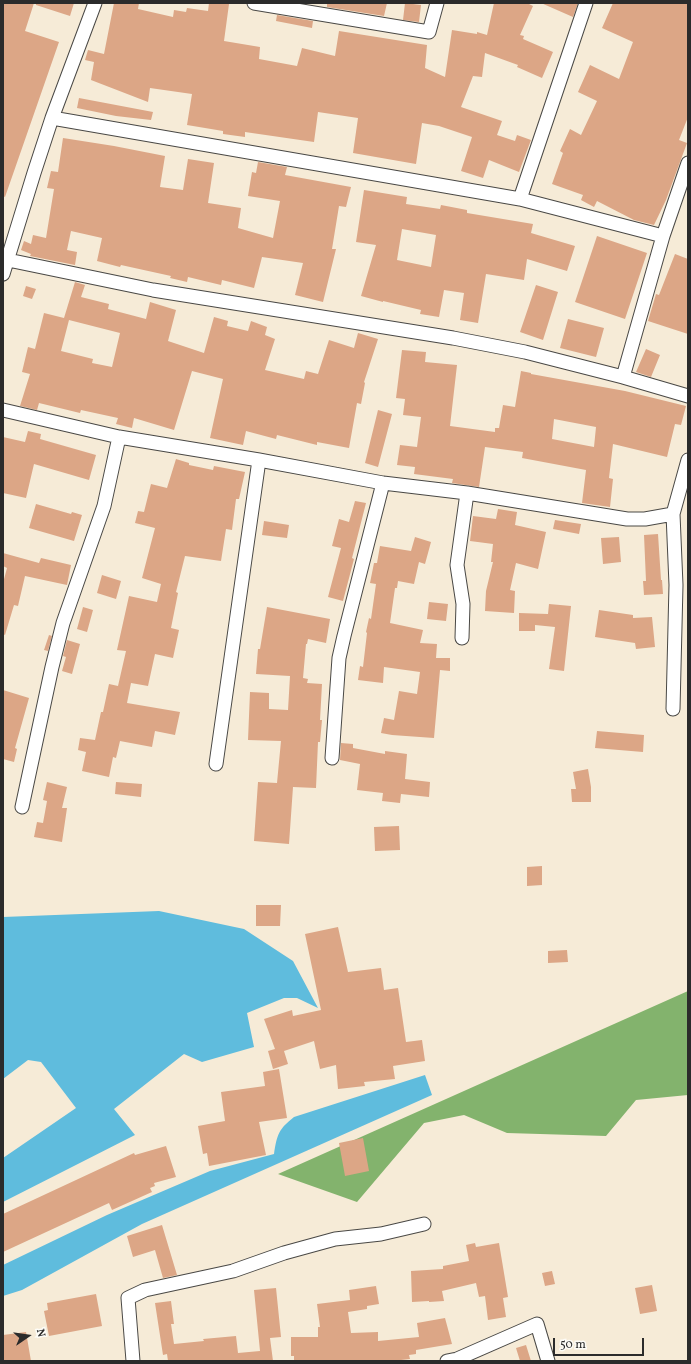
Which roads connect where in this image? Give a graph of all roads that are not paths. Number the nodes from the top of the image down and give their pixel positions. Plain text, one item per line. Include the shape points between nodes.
1 (95, 3) edge
2 (259, 3) edge
3 (437, 3) edge
4 (586, 3) edge
5 (52, 118) junction
6 (688, 163) edge
7 (520, 199) junction
8 (663, 236) junction
9 (8, 260) junction
10 (3, 274) edge
11 (623, 376) junction
12 (688, 396) edge
13 (3, 410) edge
14 (119, 438) junction
15 (259, 460) junction
16 (688, 460) edge
17 (383, 483) junction
18 (467, 494) junction
19 (673, 514) junction
20 (462, 638) dead end
21 (673, 709) dead end
22 (332, 758) dead end
23 (216, 764) dead end
24 (22, 807) dead end
25 (424, 1224) dead end
26 (133, 1361) edge
27 (447, 1361) edge
28 (548, 1361) edge

1 - 5 street
2 - 3 street via 429,32
4 - 7 street
5 - 7 street
5 - 9 street
6 - 8 street
7 - 8 street
8 - 11 street
9 - 10 street
9 - 11 street via 153,290 453,338 525,352
11 - 12 street
13 - 14 street
14 - 15 street
14 - 24 street via 104,506 63,623
15 - 17 street
15 - 23 street
16 - 19 street
17 - 18 street
17 - 22 street via 339,658
18 - 19 street via 627,519
18 - 20 street via 457,566 463,604
19 - 21 street via 676,585
25 - 26 street via 381,1234 335,1239 233,1271 145,1290 128,1298
27 - 28 street via 537,1324

